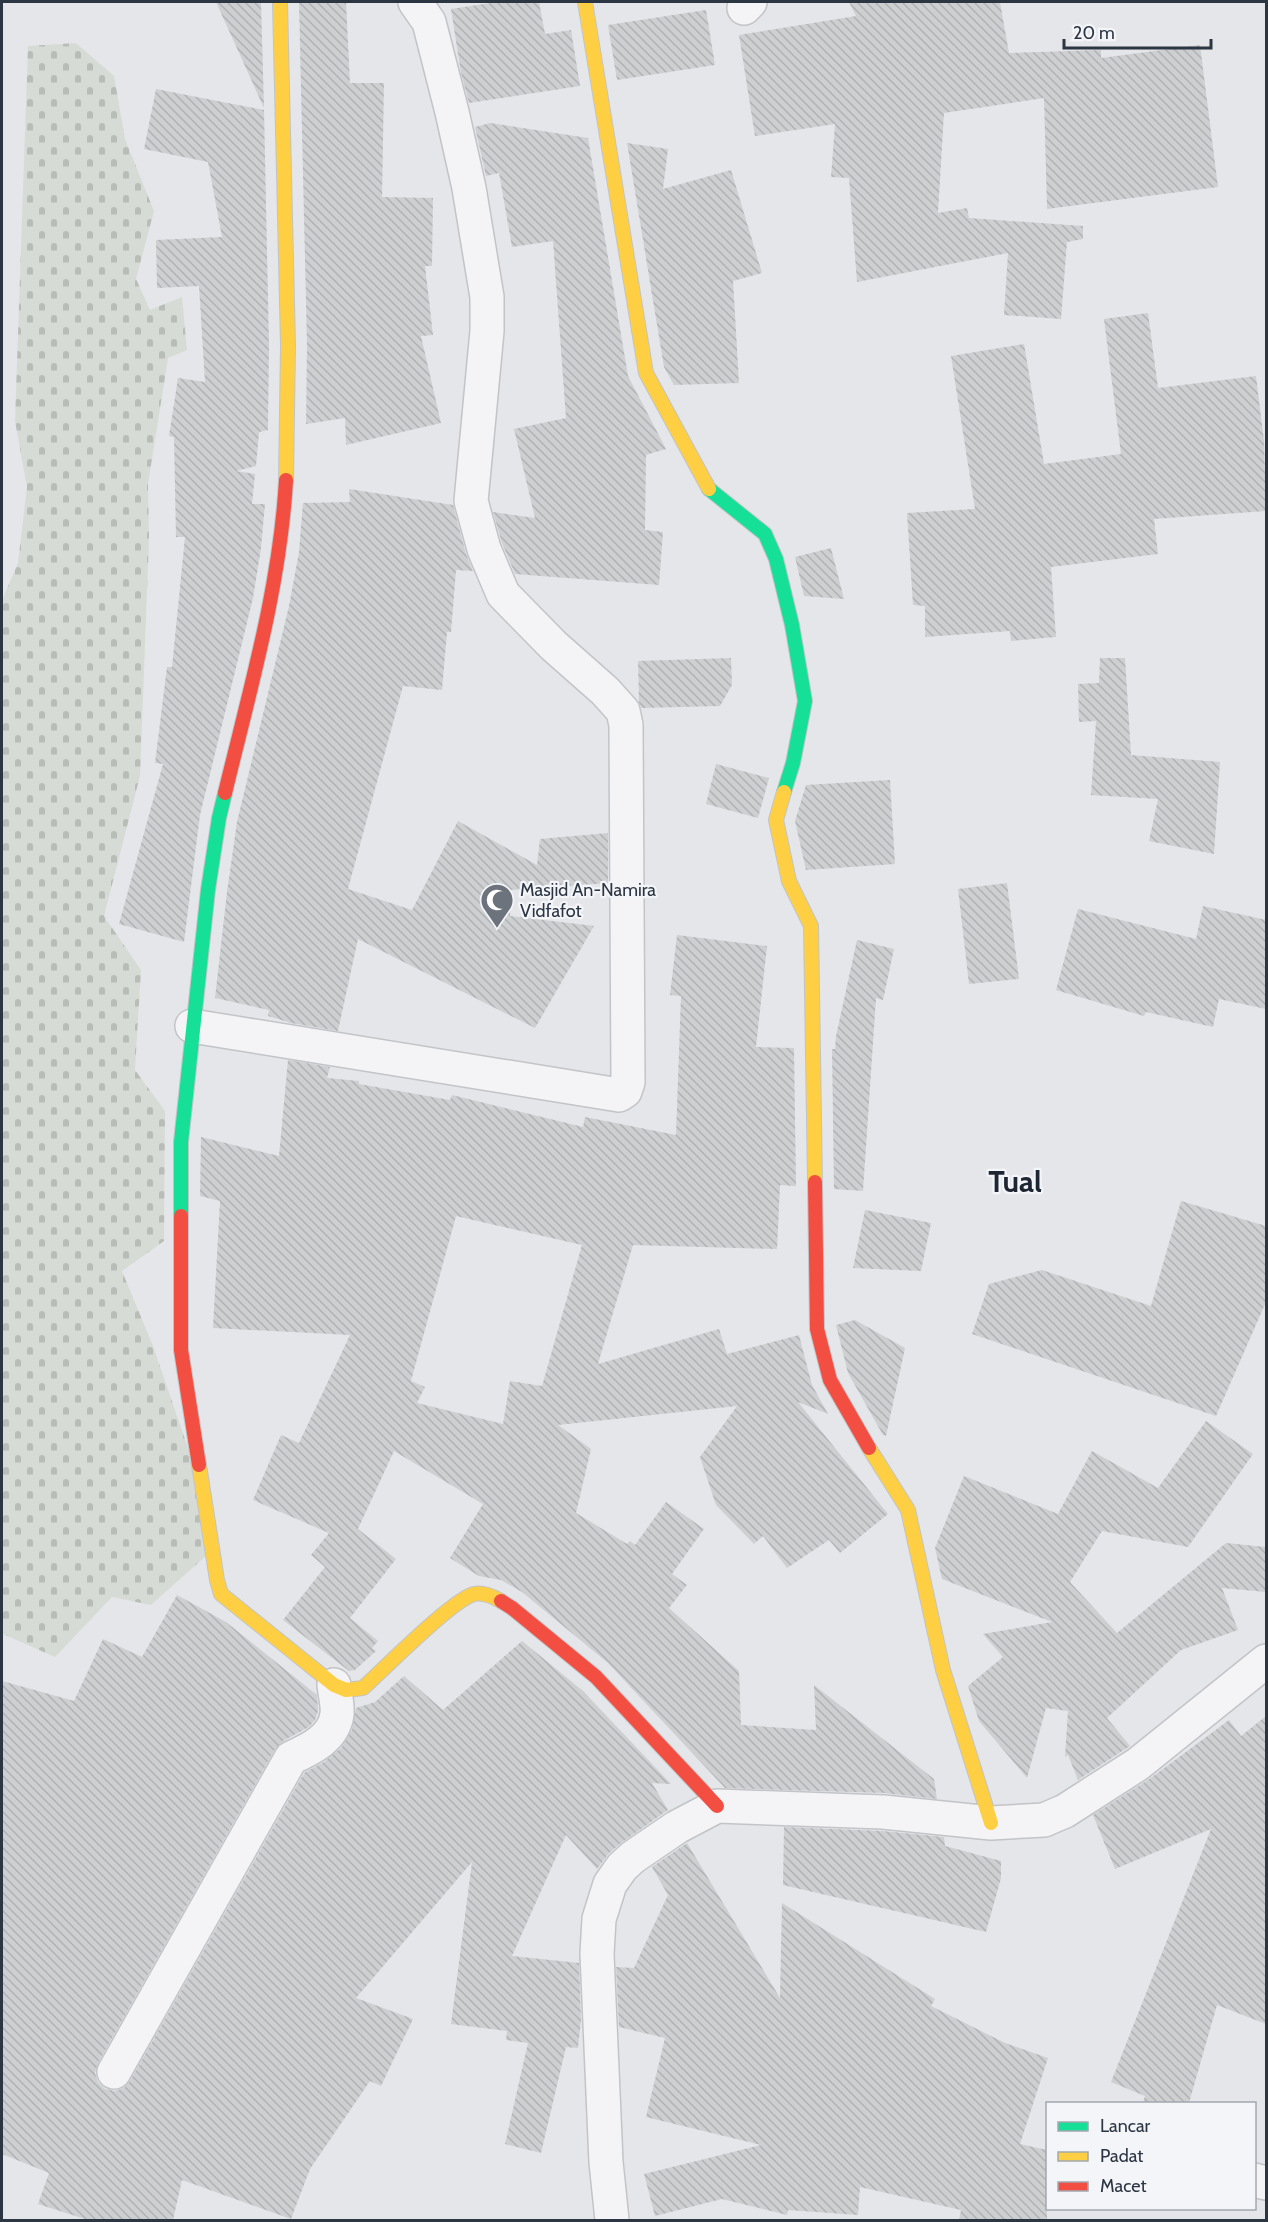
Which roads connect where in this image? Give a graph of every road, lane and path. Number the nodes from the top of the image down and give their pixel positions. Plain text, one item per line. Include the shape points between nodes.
1 (280, 2) edge
2 (415, 2) edge
3 (585, 2) edge
4 (192, 1026) junction
5 (1266, 1661) edge
6 (334, 1685) junction
7 (717, 1806) junction
8 (991, 1822) junction
9 (114, 2072) dead end
10 (612, 2220) edge

1 - 4 street via 288,345 286,482 271,602 219,818
2 - 4 street via 429,22 452,112 487,297 471,501 484,549 503,594 605,691 622,711 626,725 628,1082 619,1095
3 - 8 street via 646,373 710,490 765,534 776,559 792,625 805,701 793,763 776,819 789,881 811,926 817,1329 830,1380 908,1510 942,1670
4 - 6 street via 181,1142 181,1350 217,1580 221,1594
5 - 8 street via 1138,1764 1065,1811 1044,1820
6 - 7 street via 346,1690 363,1688 455,1605 474,1594 492,1596 596,1677
6 - 9 street via 337,1714 330,1735 291,1758
7 - 8 street via 883,1812
7 - 10 street via 677,1827 622,1867 610,1884 599,1919 606,2162

